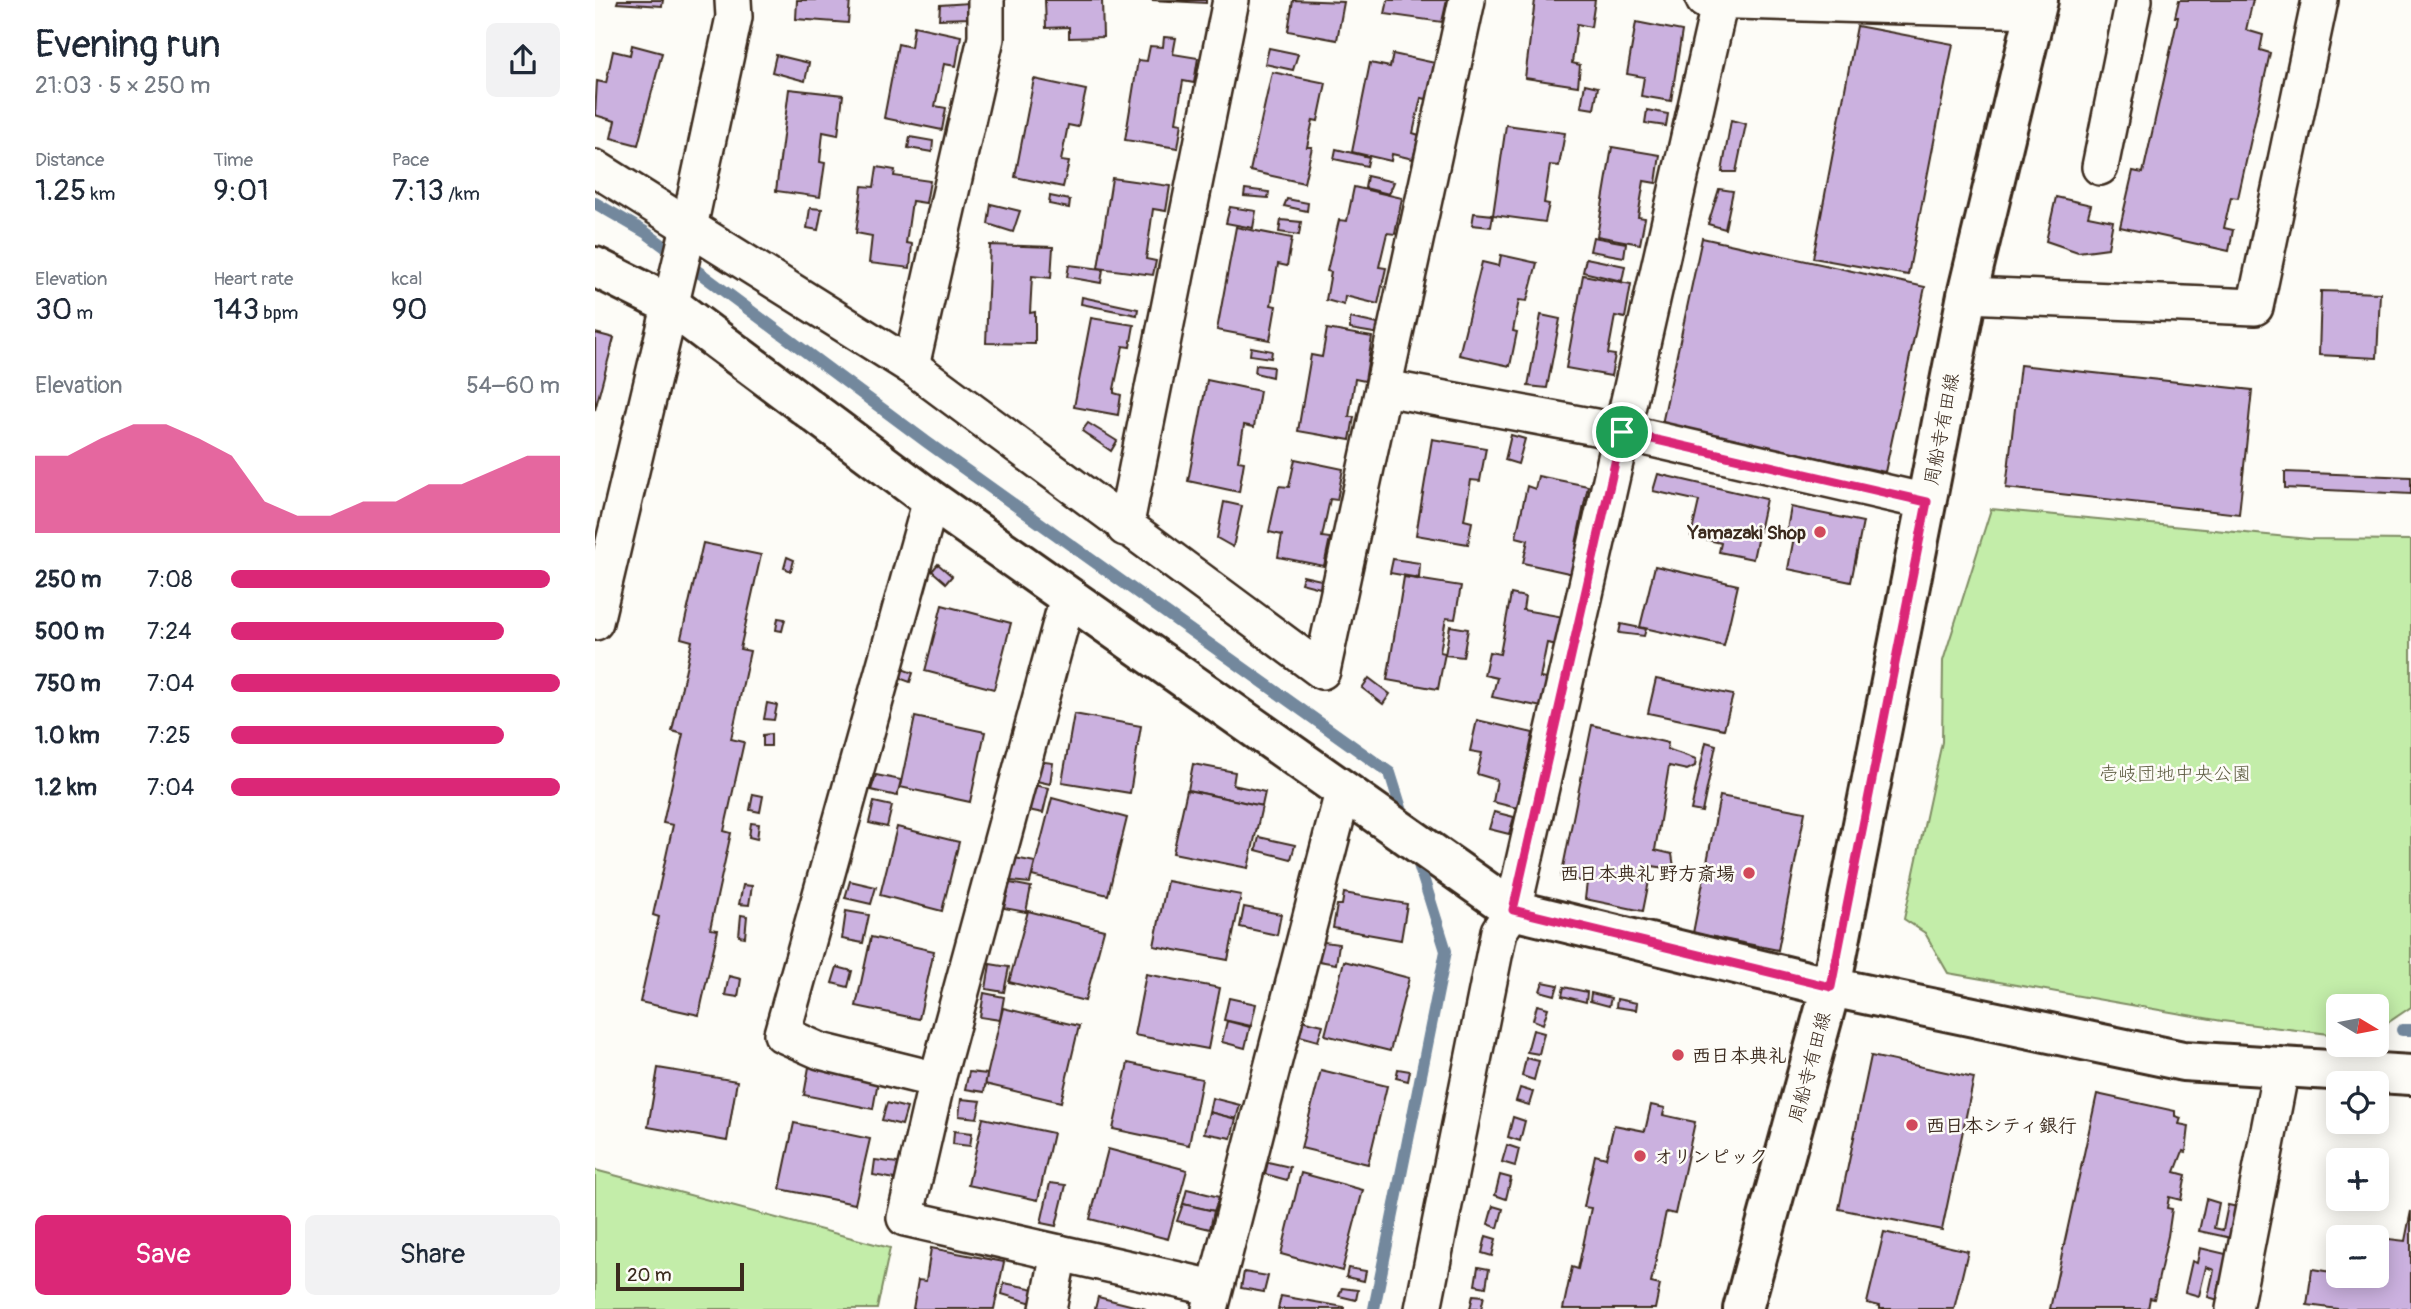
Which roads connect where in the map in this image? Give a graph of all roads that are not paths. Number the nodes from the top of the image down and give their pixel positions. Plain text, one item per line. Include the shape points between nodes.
1 (733, 0) edge
2 (986, 0) edge
3 (1231, 0) edge
4 (1467, 0) edge
5 (1704, 0) edge
6 (2134, 0) edge
7 (2320, 0) edge
8 (1720, 1) edge
9 (2037, 5) edge
10 (2100, 167) dead end
11 (595, 168) edge
12 (689, 227) junction
13 (595, 267) edge
14 (1967, 295) junction
15 (669, 304) junction
16 (911, 366) junction
17 (1385, 387) junction
18 (1622, 432) junction
19 (930, 500) junction
20 (1927, 502) junction
21 (1125, 528) junction
22 (1068, 597) junction
23 (595, 622) edge
24 (1343, 792) junction
25 (1513, 910) junction
26 (1831, 987) junction
27 (2281, 1069) junction
28 (2411, 1075) edge
29 (937, 1080) junction
30 (1059, 1253) junction
31 (1212, 1299) edge
32 (1048, 1309) edge
33 (1423, 1309) edge
34 (1743, 1309) edge
35 (2234, 1309) edge

1 - 12 street via 734,17
2 - 16 street via 986,38
3 - 21 street
4 - 17 street
5 - 8 street
6 - 10 street
7 - 14 street via 2255,307
8 - 9 street
8 - 18 street
9 - 14 street, 周船寺有田線
11 - 12 street
12 - 15 street
12 - 16 street
13 - 15 street
14 - 20 street, 周船寺有田線
15 - 19 street
15 - 23 street
16 - 21 street
17 - 18 street
17 - 21 street via 1322,671
18 - 20 street
18 - 25 street
19 - 22 street
19 - 29 street via 782,1034 820,1051
20 - 26 street, 周船寺有田線
22 - 24 street
22 - 29 street
24 - 25 street
24 - 31 street
25 - 26 street
25 - 33 street via 1499,931
26 - 27 street via 2183,1061
26 - 34 street, 周船寺有田線
27 - 28 street
27 - 35 street
29 - 30 street via 905,1218
30 - 31 street
30 - 32 street

